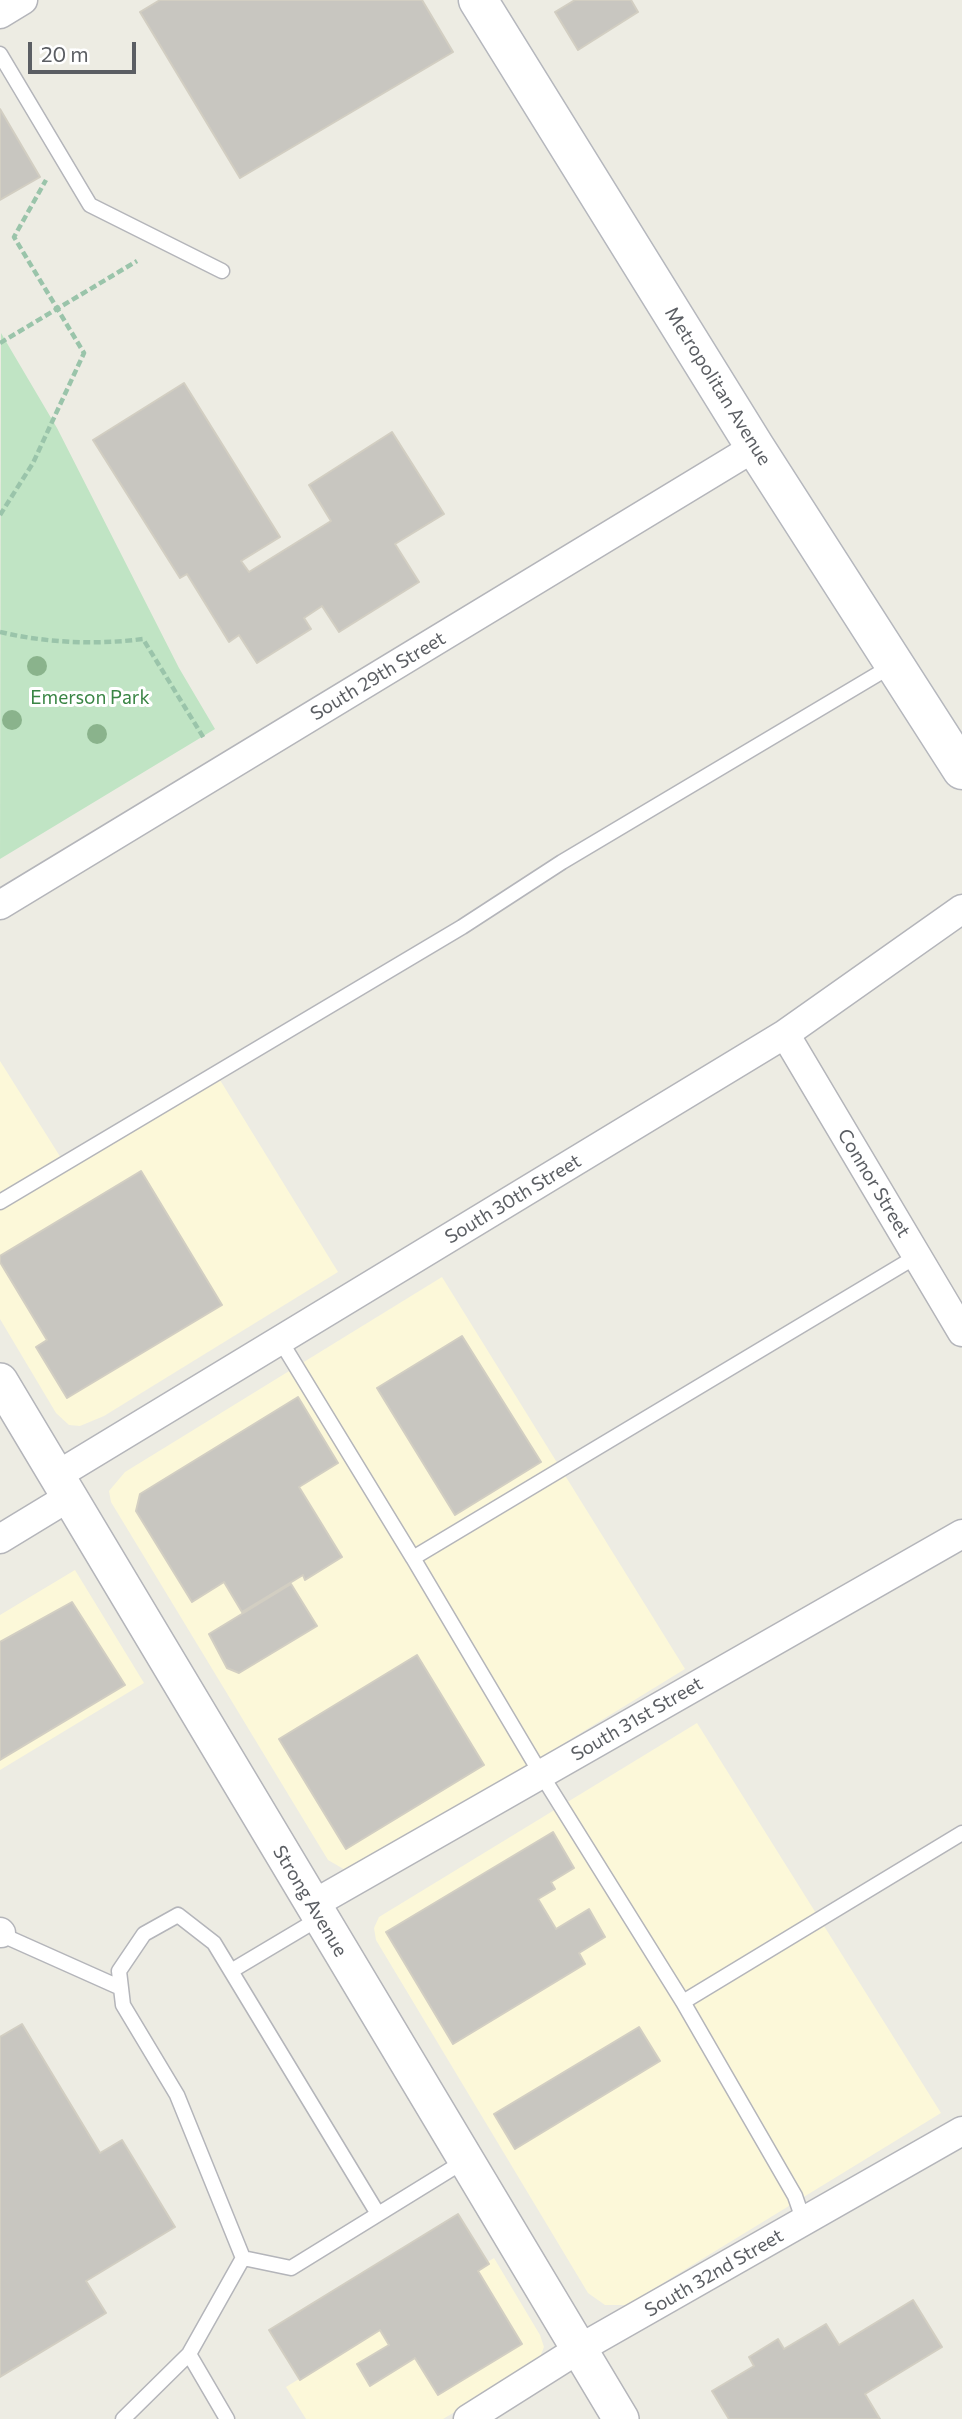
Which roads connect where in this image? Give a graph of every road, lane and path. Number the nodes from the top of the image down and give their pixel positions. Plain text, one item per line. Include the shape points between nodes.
1 (23, 0) edge
2 (478, 0) edge
3 (0, 14) edge
4 (0, 54) edge
5 (50, 174) dead end
6 (137, 261) dead end
7 (222, 271) dead end
8 (57, 309) junction
9 (0, 343) edge
10 (755, 447) junction
11 (0, 515) edge
12 (0, 632) edge
13 (895, 665) junction
14 (205, 740) dead end
15 (962, 770) edge
16 (0, 905) edge
17 (962, 909) edge
18 (785, 1034) junction
19 (0, 1202) edge
20 (917, 1256) junction
21 (962, 1332) edge
22 (280, 1340) junction
23 (0, 1381) edge
24 (62, 1487) junction
25 (962, 1534) edge
26 (0, 1539) edge
27 (413, 1558) junction
28 (541, 1774) junction
29 (962, 1833) edge
30 (316, 1911) junction
31 (0, 1933) edge
32 (231, 1971) junction
33 (121, 1988) junction
34 (683, 2002) junction
35 (962, 2131) edge
36 (466, 2160) junction
37 (378, 2214) junction
38 (804, 2222) junction
39 (243, 2258) junction
40 (579, 2349) junction
41 (189, 2354) junction
42 (123, 2419) edge
43 (227, 2419) edge
44 (468, 2419) edge
45 (621, 2419) edge

1 - 3 street
2 - 10 main road, Metropolitan Avenue
4 - 7 lane via 90,205
5 - 8 path via 14,237
6 - 8 path
8 - 9 path
8 - 11 path via 84,353 33,463
10 - 13 main road, Metropolitan Avenue
10 - 16 street, South 29th Street
12 - 14 path via 108,644 143,639
13 - 15 main road, Metropolitan Avenue
13 - 19 lane
17 - 18 street, South 30th Street
18 - 20 street, Connor Street
18 - 22 street, South 30th Street
20 - 21 street, Connor Street
20 - 27 lane
22 - 24 street, South 30th Street
22 - 27 lane
23 - 24 street, Strong Avenue
24 - 26 street, South 30th Street
24 - 30 street, Strong Avenue
25 - 28 street, South 31st Street
27 - 28 lane
28 - 30 street, South 31st Street
28 - 34 lane
29 - 34 lane
30 - 32 lane
30 - 36 street, Strong Avenue
31 - 33 lane
32 - 33 lane via 214,1942 178,1915 144,1934 120,1972
32 - 37 lane
33 - 39 lane via 123,2005 177,2095
34 - 38 lane via 795,2196
35 - 38 street, South 32nd Street
36 - 37 lane
36 - 40 street, Strong Avenue
37 - 39 lane via 291,2268
38 - 40 street, South 32nd Street
39 - 41 lane
40 - 44 street, South 32nd Street
40 - 45 street, Strong Avenue
41 - 42 lane
41 - 43 lane

